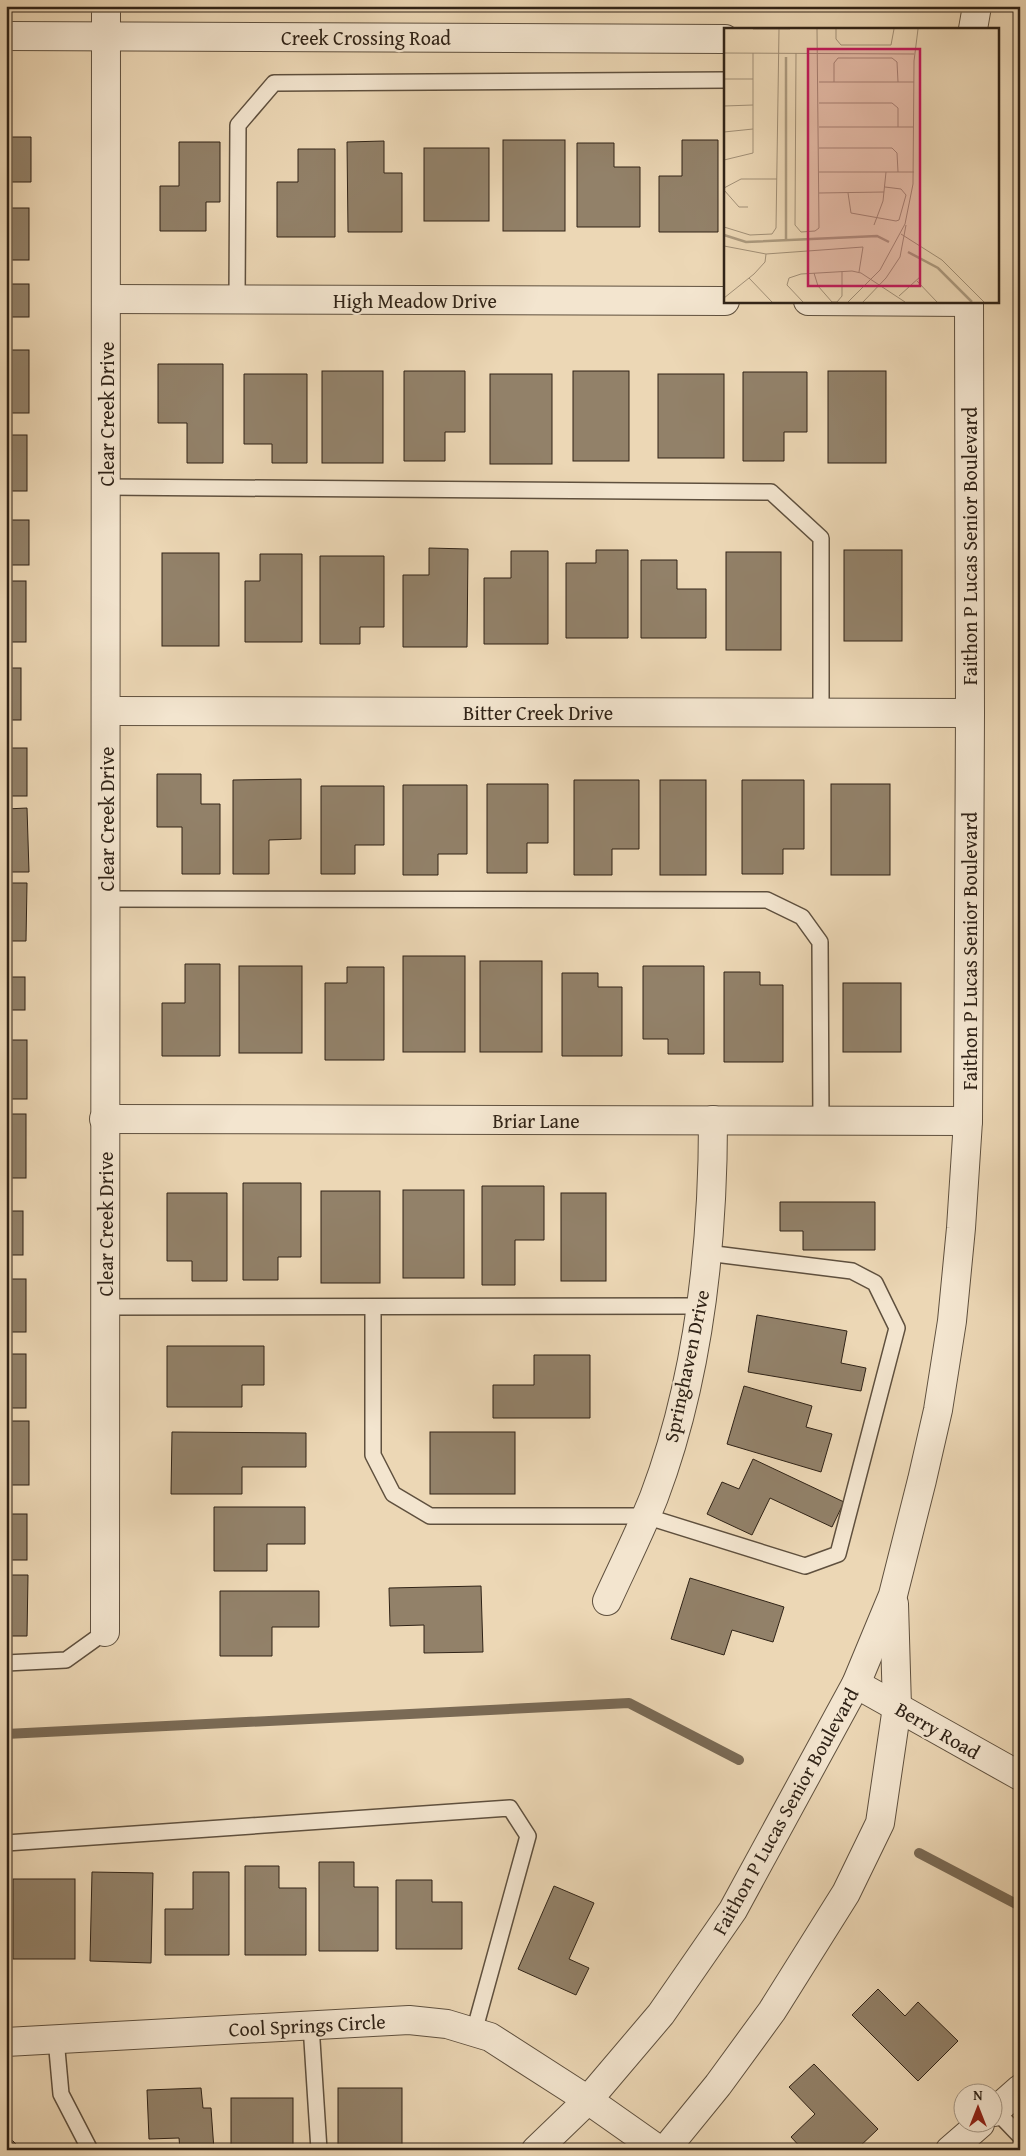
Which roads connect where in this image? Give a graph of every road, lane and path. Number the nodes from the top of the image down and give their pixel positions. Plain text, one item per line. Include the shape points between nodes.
1 (106, 6) edge
2 (977, 6) edge
3 (973, 28) edge
4 (6, 36) edge
5 (108, 36) junction
6 (724, 39) edge
7 (724, 80) edge
8 (106, 298) junction
9 (237, 299) junction
10 (724, 301) edge
11 (968, 302) edge
12 (106, 487) junction
13 (106, 711) junction
14 (821, 713) junction
15 (970, 713) junction
16 (105, 899) junction
17 (104, 1119) junction
18 (713, 1120) junction
19 (821, 1121) junction
20 (968, 1121) junction
21 (707, 1253) junction
22 (701, 1306) junction
23 (105, 1307) junction
24 (373, 1307) junction
25 (645, 1516) junction
26 (893, 1594) junction
27 (607, 1601) dead end
28 (105, 1632) joint
29 (6, 1663) edge
30 (856, 1684) junction
31 (897, 1707) junction
32 (1020, 1776) edge
33 (6, 1843) edge
34 (311, 2025) junction
35 (474, 2032) junction
36 (56, 2039) junction
37 (6, 2042) edge
38 (1020, 2089) edge
39 (588, 2100) junction
40 (1004, 2103) edge
41 (1004, 2125) edge
42 (968, 2134) edge
43 (1020, 2136) edge
44 (90, 2150) edge
45 (320, 2150) edge
46 (536, 2150) edge
47 (660, 2150) edge
48 (665, 2150) edge
49 (950, 2150) edge

1 - 5 street, Clear Creek Drive
2 - 3 street
4 - 5 street, Creek Crossing Road
5 - 6 street, Creek Crossing Road
5 - 8 street, Clear Creek Drive
7 - 9 lane via 274,83 238,125
8 - 9 street, High Meadow Drive
8 - 12 street, Clear Creek Drive
9 - 10 street, High Meadow Drive
11 - 15 street, Faithon P Lucas Senior Boulevard
12 - 13 street, Clear Creek Drive
12 - 14 lane via 771,492 821,538
13 - 14 street, Bitter Creek Drive
13 - 16 street, Clear Creek Drive
14 - 15 street, Bitter Creek Drive
15 - 20 street, Faithon P Lucas Senior Boulevard
16 - 17 street, Clear Creek Drive
16 - 19 lane via 767,900 802,917 820,942
17 - 18 street, Briar Lane
17 - 23 street, Clear Creek Drive
18 - 19 street, Briar Lane
18 - 21 street, Springhaven Drive via 713,1177
19 - 20 street, Briar Lane
20 - 26 street, Faithon P Lucas Senior Boulevard via 950,1331 936,1419
21 - 22 street, Springhaven Drive
21 - 25 lane via 852,1271 875,1284 897,1328 838,1554 805,1566
22 - 24 lane
22 - 25 street, Springhaven Drive via 686,1388 670,1448
23 - 24 lane
23 - 28 street, Clear Creek Drive
24 - 25 lane via 373,1456 392,1494 430,1516
25 - 27 street, Springhaven Drive
26 - 30 street, Faithon P Lucas Senior Boulevard
26 - 31 street, Faithon P Lucas Senior Boulevard
28 - 29 lane via 66,1660
30 - 31 street, Berry Road
30 - 39 street, Faithon P Lucas Senior Boulevard via 733,1910 660,2014
31 - 32 street, Berry Road
31 - 48 street, Faithon P Lucas Senior Boulevard via 880,1823 846,1893 772,2011
33 - 35 lane via 510,1808 528,1836
34 - 35 street, Cool Springs Circle via 409,2020 447,2024
34 - 36 street, Cool Springs Circle
34 - 45 lane
35 - 39 street, Cool Springs Circle via 490,2037
36 - 37 street, Cool Springs Circle
36 - 44 lane via 62,2094
38 - 40 street
39 - 46 street, Faithon P Lucas Senior Boulevard
39 - 47 street, Cool Springs Circle
41 - 43 lane
42 - 49 street

